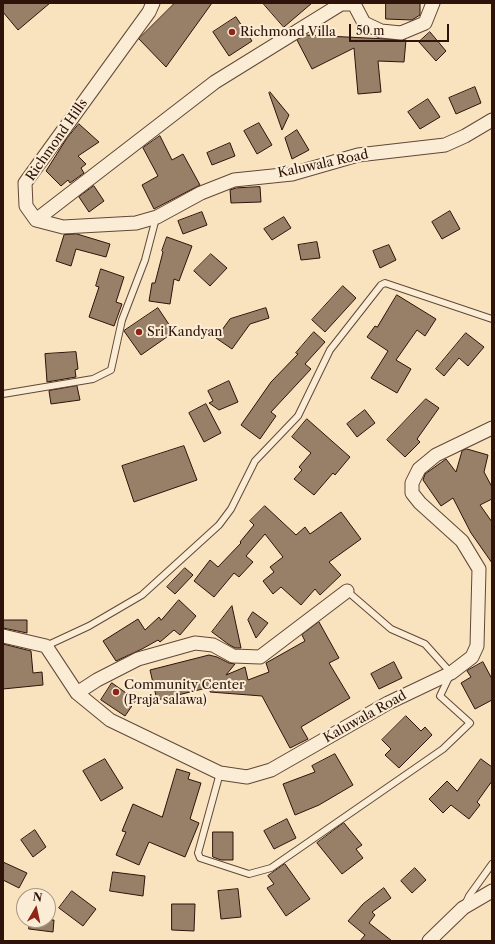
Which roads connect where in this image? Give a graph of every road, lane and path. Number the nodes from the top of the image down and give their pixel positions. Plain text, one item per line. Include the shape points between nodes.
1 (153, 3) edge
2 (433, 3) edge
3 (492, 120) edge
4 (157, 217) junction
5 (36, 220) junction
6 (492, 320) edge
7 (3, 394) edge
8 (492, 428) edge
9 (347, 591) joint
10 (3, 636) edge
11 (46, 646) junction
12 (451, 673) junction
13 (77, 693) junction
14 (220, 773) junction
15 (492, 864) edge
16 (492, 891) edge
17 (463, 908) junction
18 (429, 941) edge

1 - 5 street, Richmond Hills via 25,183 26,206
2 - 5 street via 425,23 401,33 381,31 364,23 354,4 341,4 215,82
3 - 4 street, Kaluwala Road via 445,145 358,155 292,174 234,180 201,193
4 - 5 street via 136,223 63,227
4 - 7 lane via 145,260 122,320 111,370 93,379
6 - 11 lane via 385,283 381,285 330,350 298,416 255,461 231,509 219,525 142,595 89,626
8 - 12 street, Kaluwala Road via 436,455 419,469 412,483 412,493 420,504 462,541 479,569 477,646 472,657
9 - 12 lane via 391,629 425,644
9 - 13 street via 260,657 233,656 212,645 195,643 138,659
10 - 11 street
11 - 13 street, Kaluwala Road
12 - 14 street, Kaluwala Road via 388,703 271,770 247,777
12 - 14 lane via 440,696 470,723 443,749 271,868 249,874 200,858 198,853
13 - 14 street, Kaluwala Road via 110,720
15 - 17 lane
16 - 17 street
17 - 18 street

